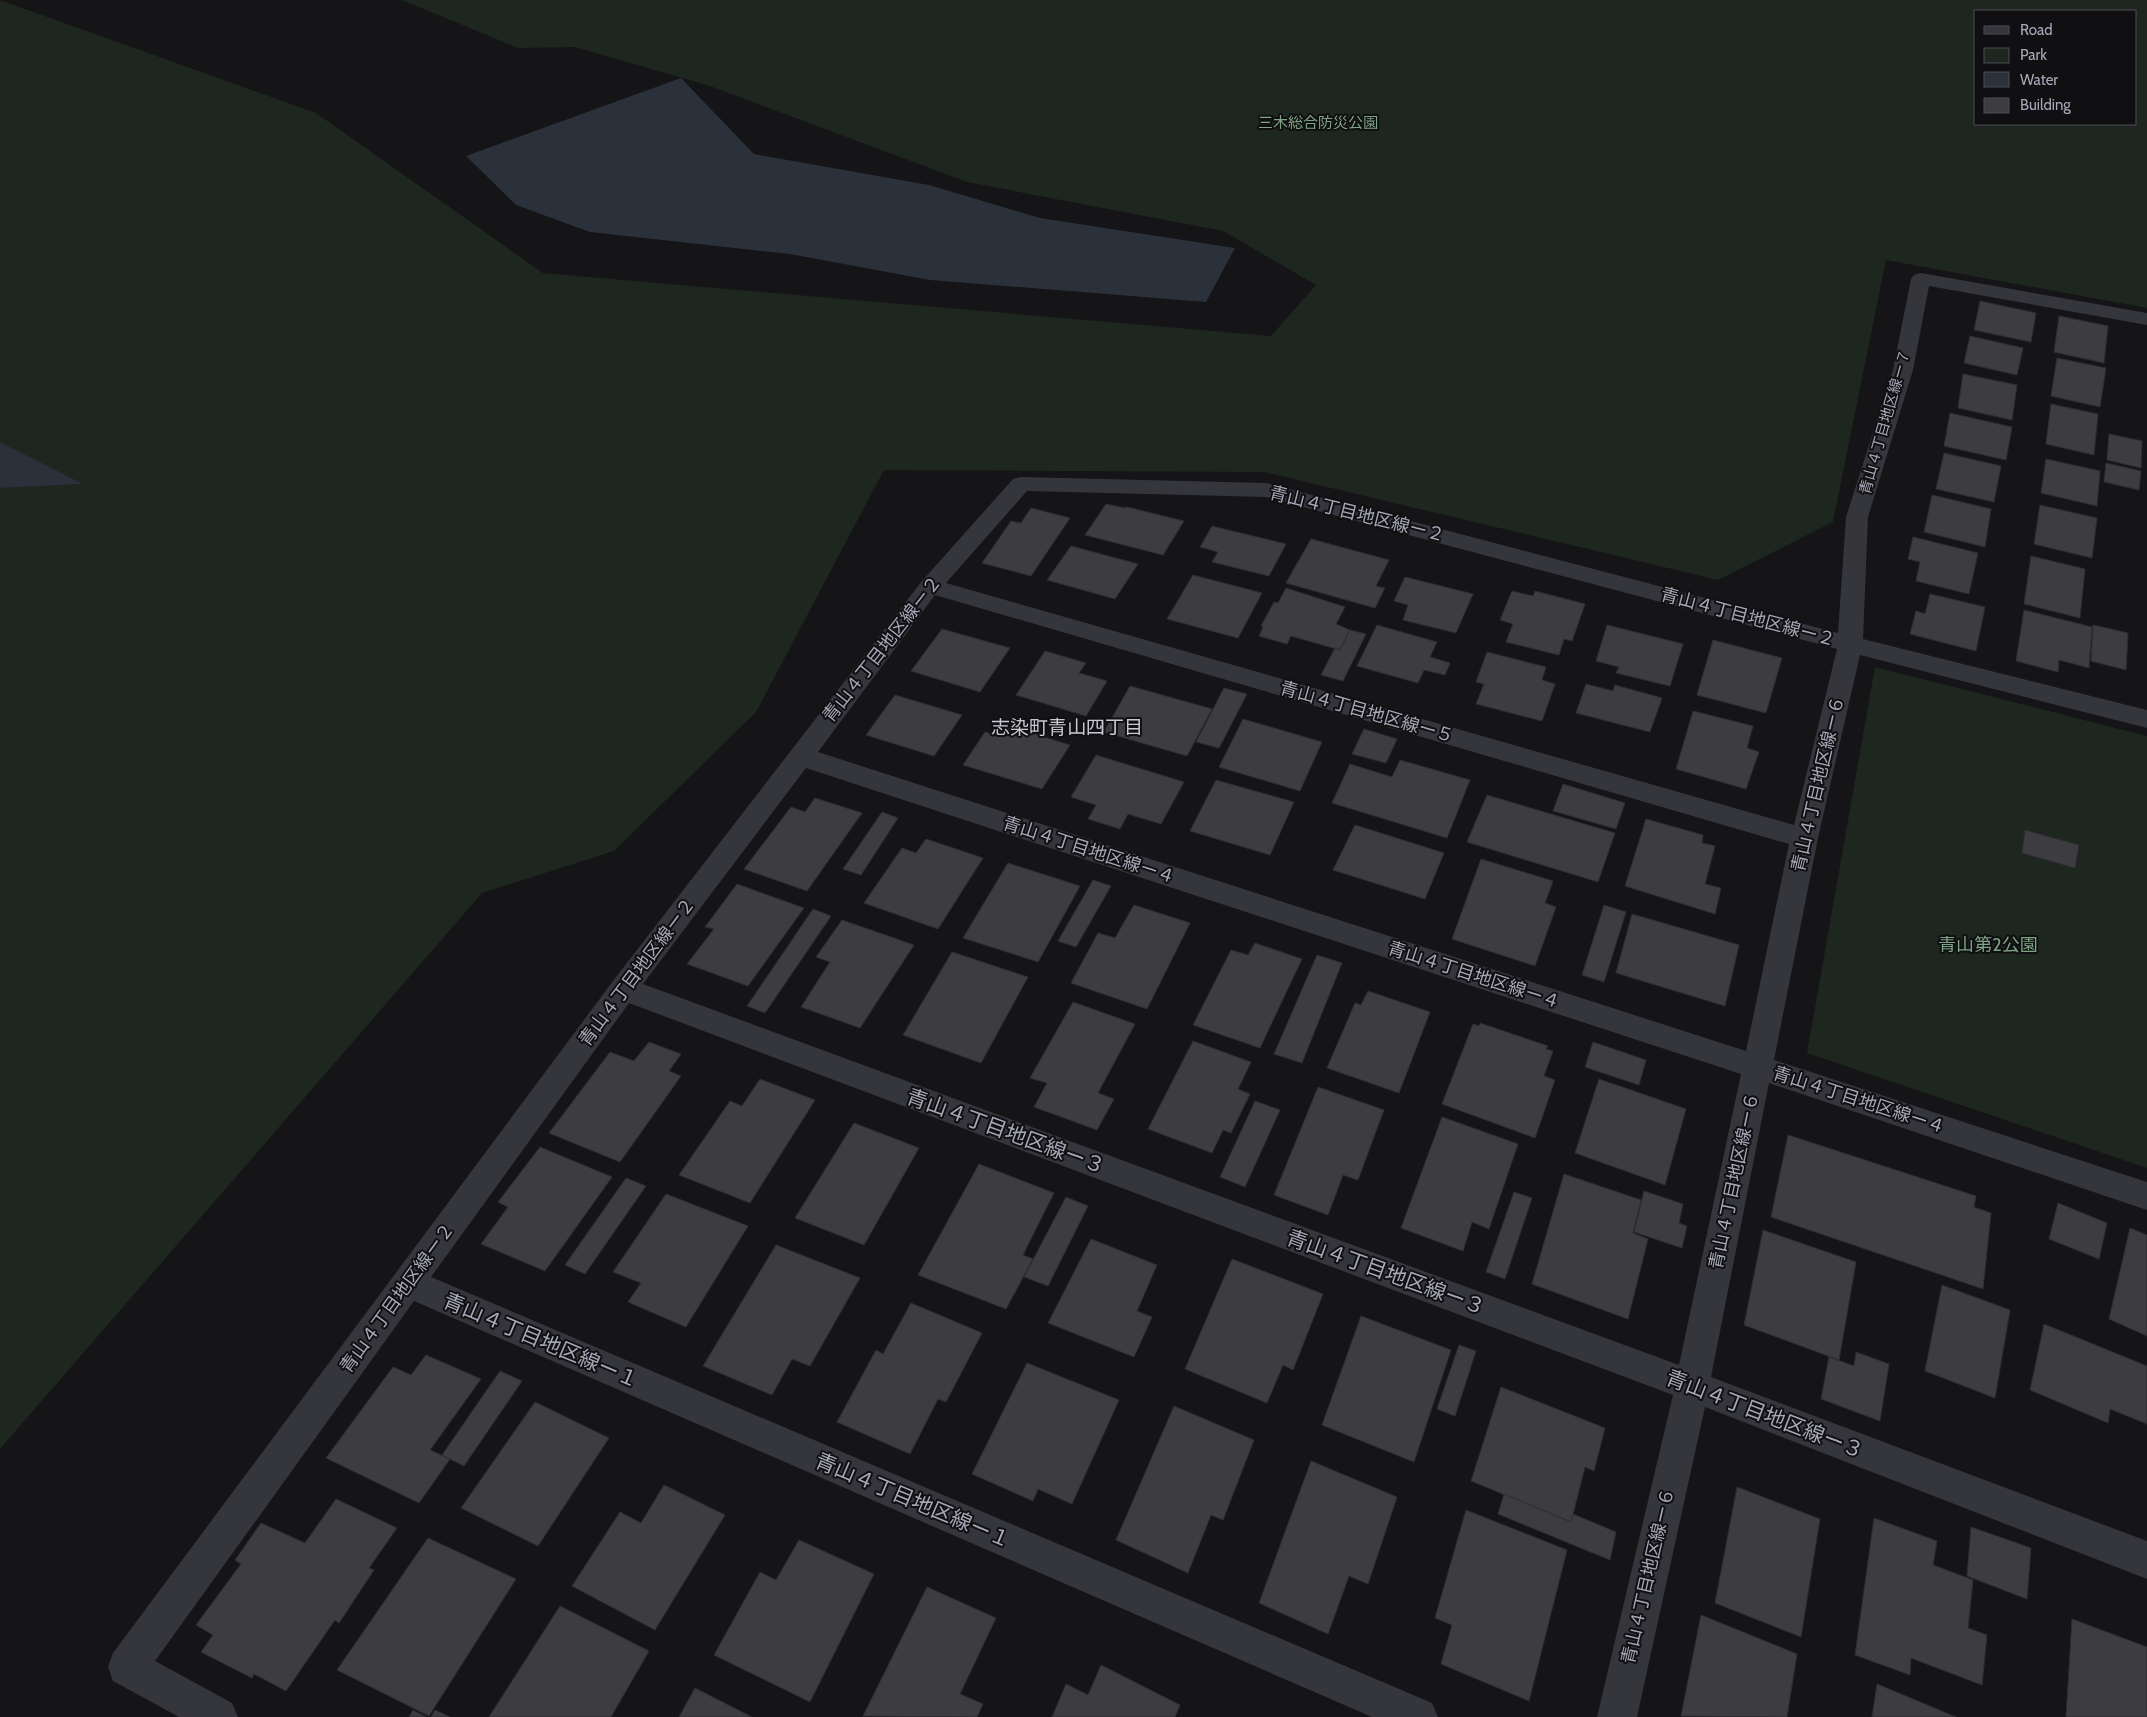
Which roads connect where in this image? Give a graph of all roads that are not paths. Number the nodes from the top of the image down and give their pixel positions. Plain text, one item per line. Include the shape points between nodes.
1 (2147, 319) edge
2 (930, 586) junction
3 (1850, 644) junction
4 (2147, 719) edge
5 (800, 756) junction
6 (1804, 838) junction
7 (623, 989) junction
8 (1758, 1067) junction
9 (2147, 1196) edge
10 (408, 1283) junction
11 (1692, 1386) junction
12 (2147, 1560) edge
13 (218, 1717) edge
14 (1418, 1717) edge
15 (1617, 1717) edge

1 - 3 street, 青山４丁目地区線ー７ via 1921,279 1903,370 1857,517
2 - 3 street, 青山４丁目地区線ー２ via 1021,484 1266,490
2 - 5 street, 青山４丁目地区線ー２
2 - 6 street, 青山４丁目地区線ー５
3 - 4 street, 青山４丁目地区線ー２
3 - 6 street, 青山４丁目地区線ー６
5 - 7 street, 青山４丁目地区線ー２
5 - 8 street, 青山４丁目地区線ー４
6 - 8 street, 青山４丁目地区線ー６
7 - 10 street, 青山４丁目地区線ー２
7 - 11 street, 青山４丁目地区線ー３
8 - 9 street, 青山４丁目地区線ー４
8 - 11 street, 青山４丁目地区線ー６
10 - 13 street, 青山４丁目地区線ー２ via 127,1667
10 - 14 street, 青山４丁目地区線ー１
11 - 12 street, 青山４丁目地区線ー３
11 - 15 street, 青山４丁目地区線ー６

